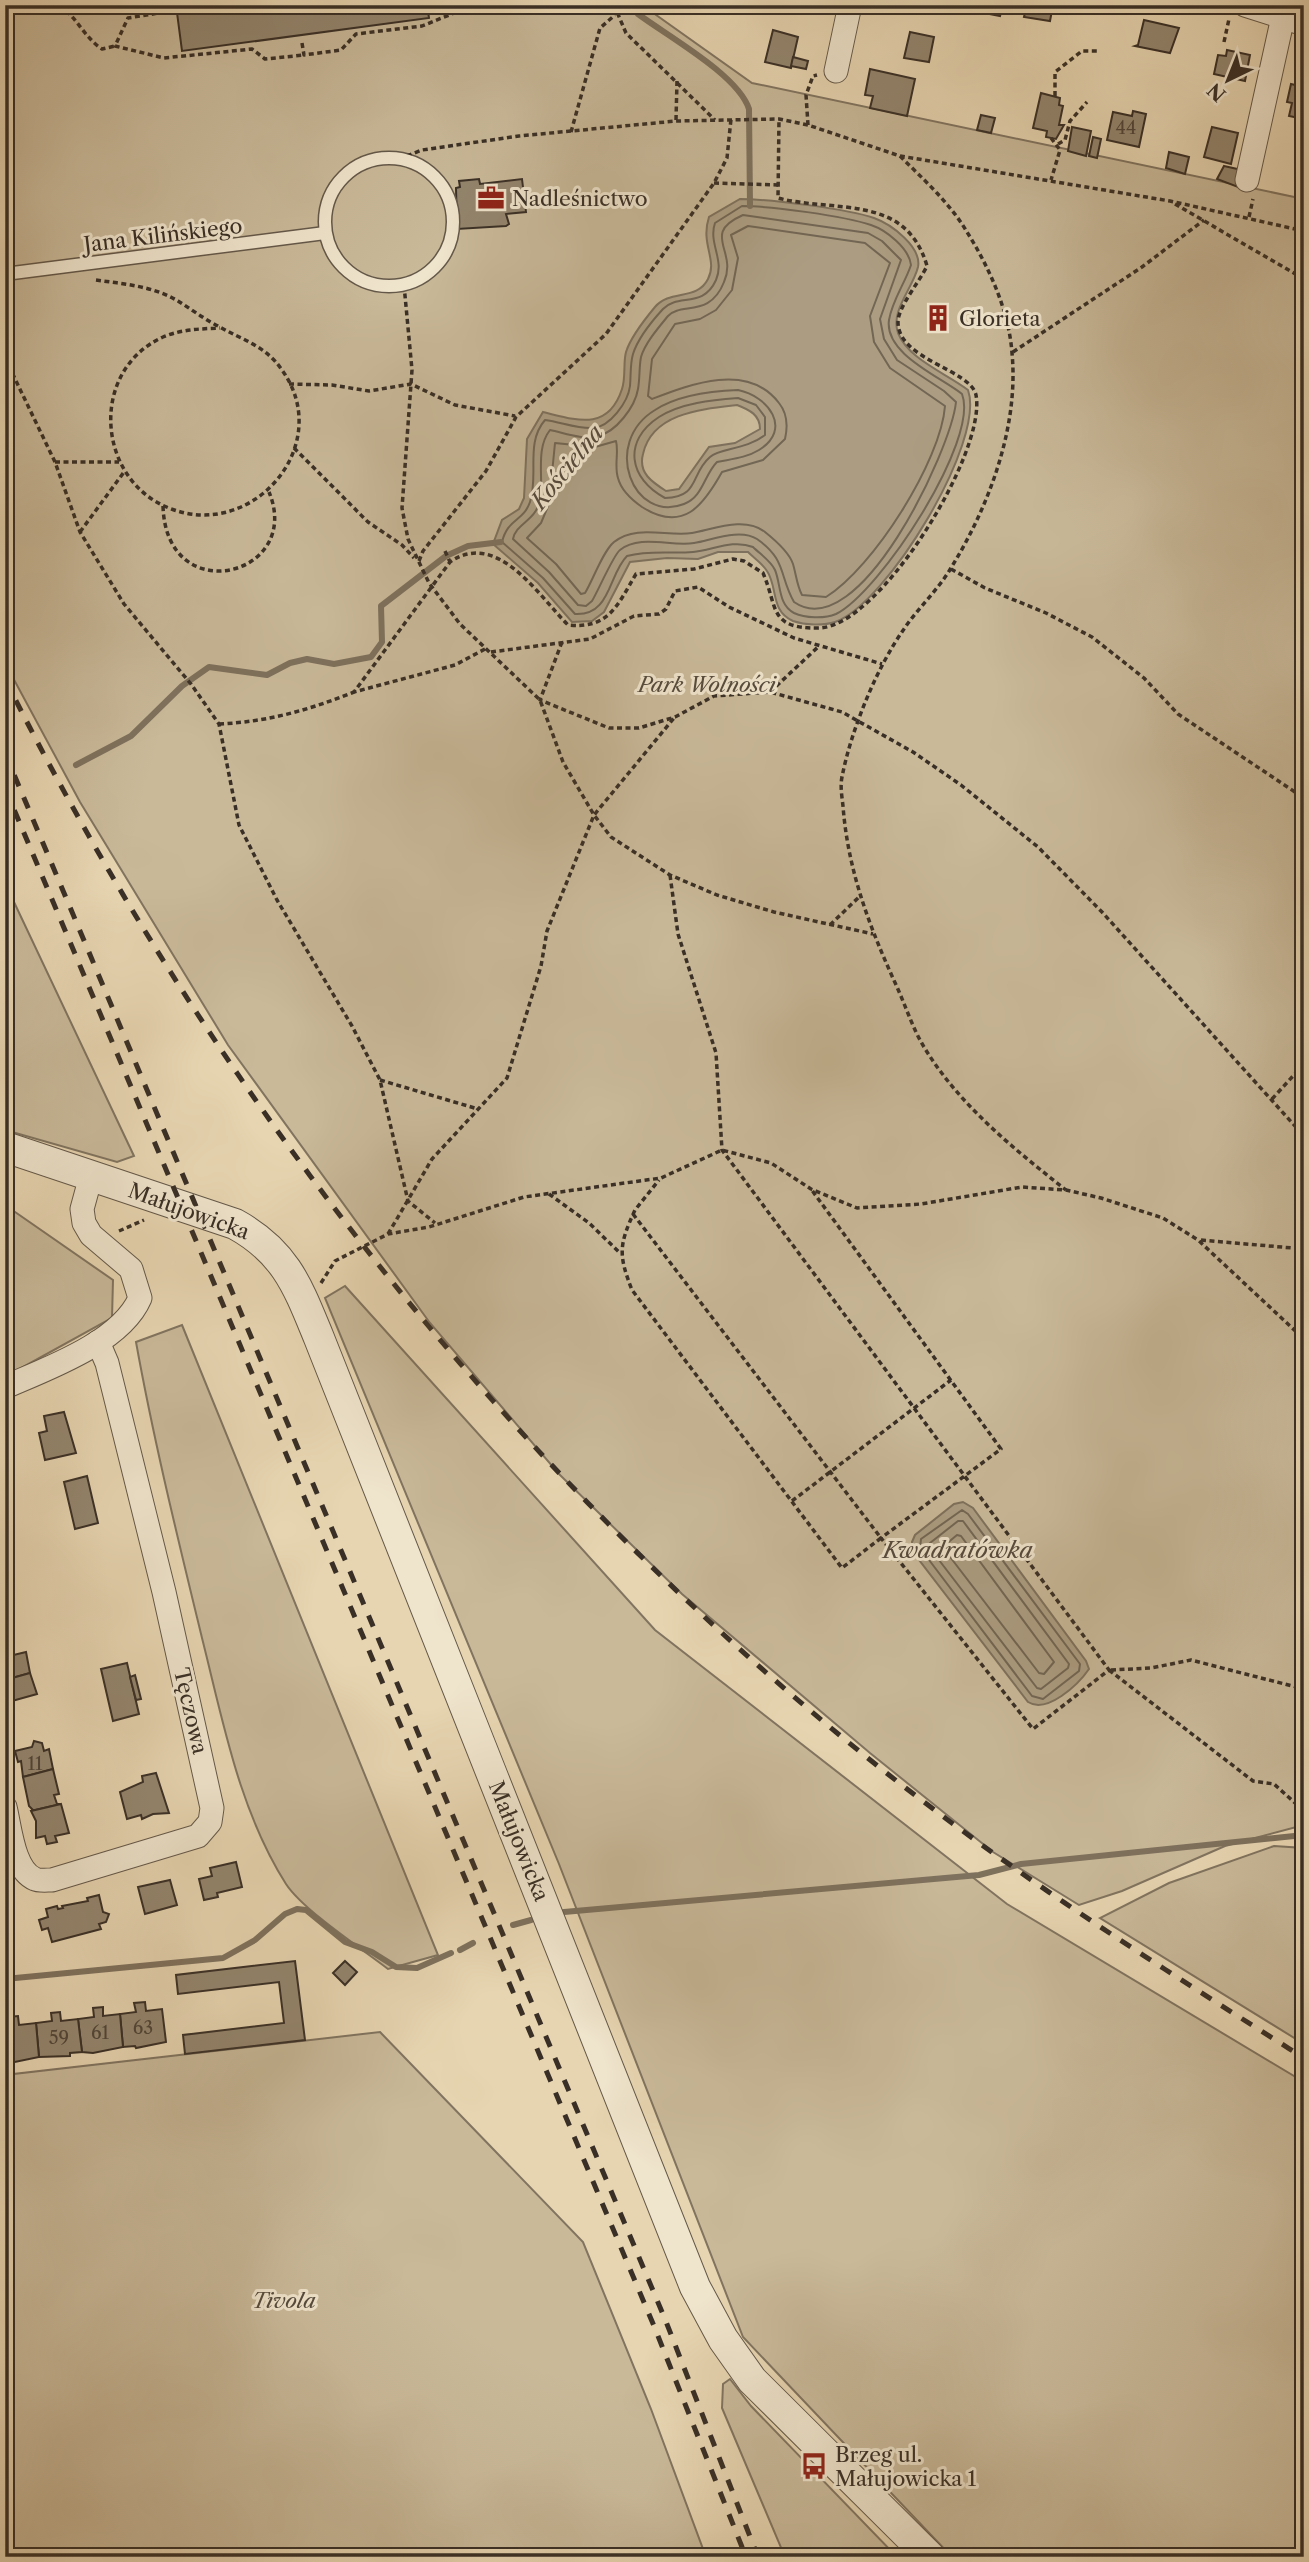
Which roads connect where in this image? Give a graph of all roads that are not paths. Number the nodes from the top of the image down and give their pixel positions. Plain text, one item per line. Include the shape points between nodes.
1 (850, 5) edge
2 (1238, 9) edge
3 (1294, 20) edge
4 (836, 71) road end
5 (1247, 180) dead end
6 (325, 233) junction
7 (5, 274) edge
8 (5, 1147) edge
9 (91, 1176) junction
10 (98, 1342) junction
11 (5, 1387) edge
12 (5, 1807) edge
13 (930, 2557) edge

1 - 4 street
2 - 3 street
3 - 5 street
6 - 6 lane via 328,203 343,177 359,165 379,159 399,159 423,168 441,185 451,208 452,232 444,256 427,274 404,285 378,286 354,276 335,258
6 - 7 lane, Jana Kilińskiego
8 - 9 street, Małujowicka
9 - 10 street via 82,1209 84,1223 91,1236 131,1269 140,1298 124,1323
9 - 13 street, Małujowicka via 214,1216 258,1237 281,1260 302,1295 695,2287 752,2380
10 - 11 street
10 - 12 street, Tęczowa via 164,1592 212,1808 210,1822 198,1836 52,1880 34,1879 17,1857

